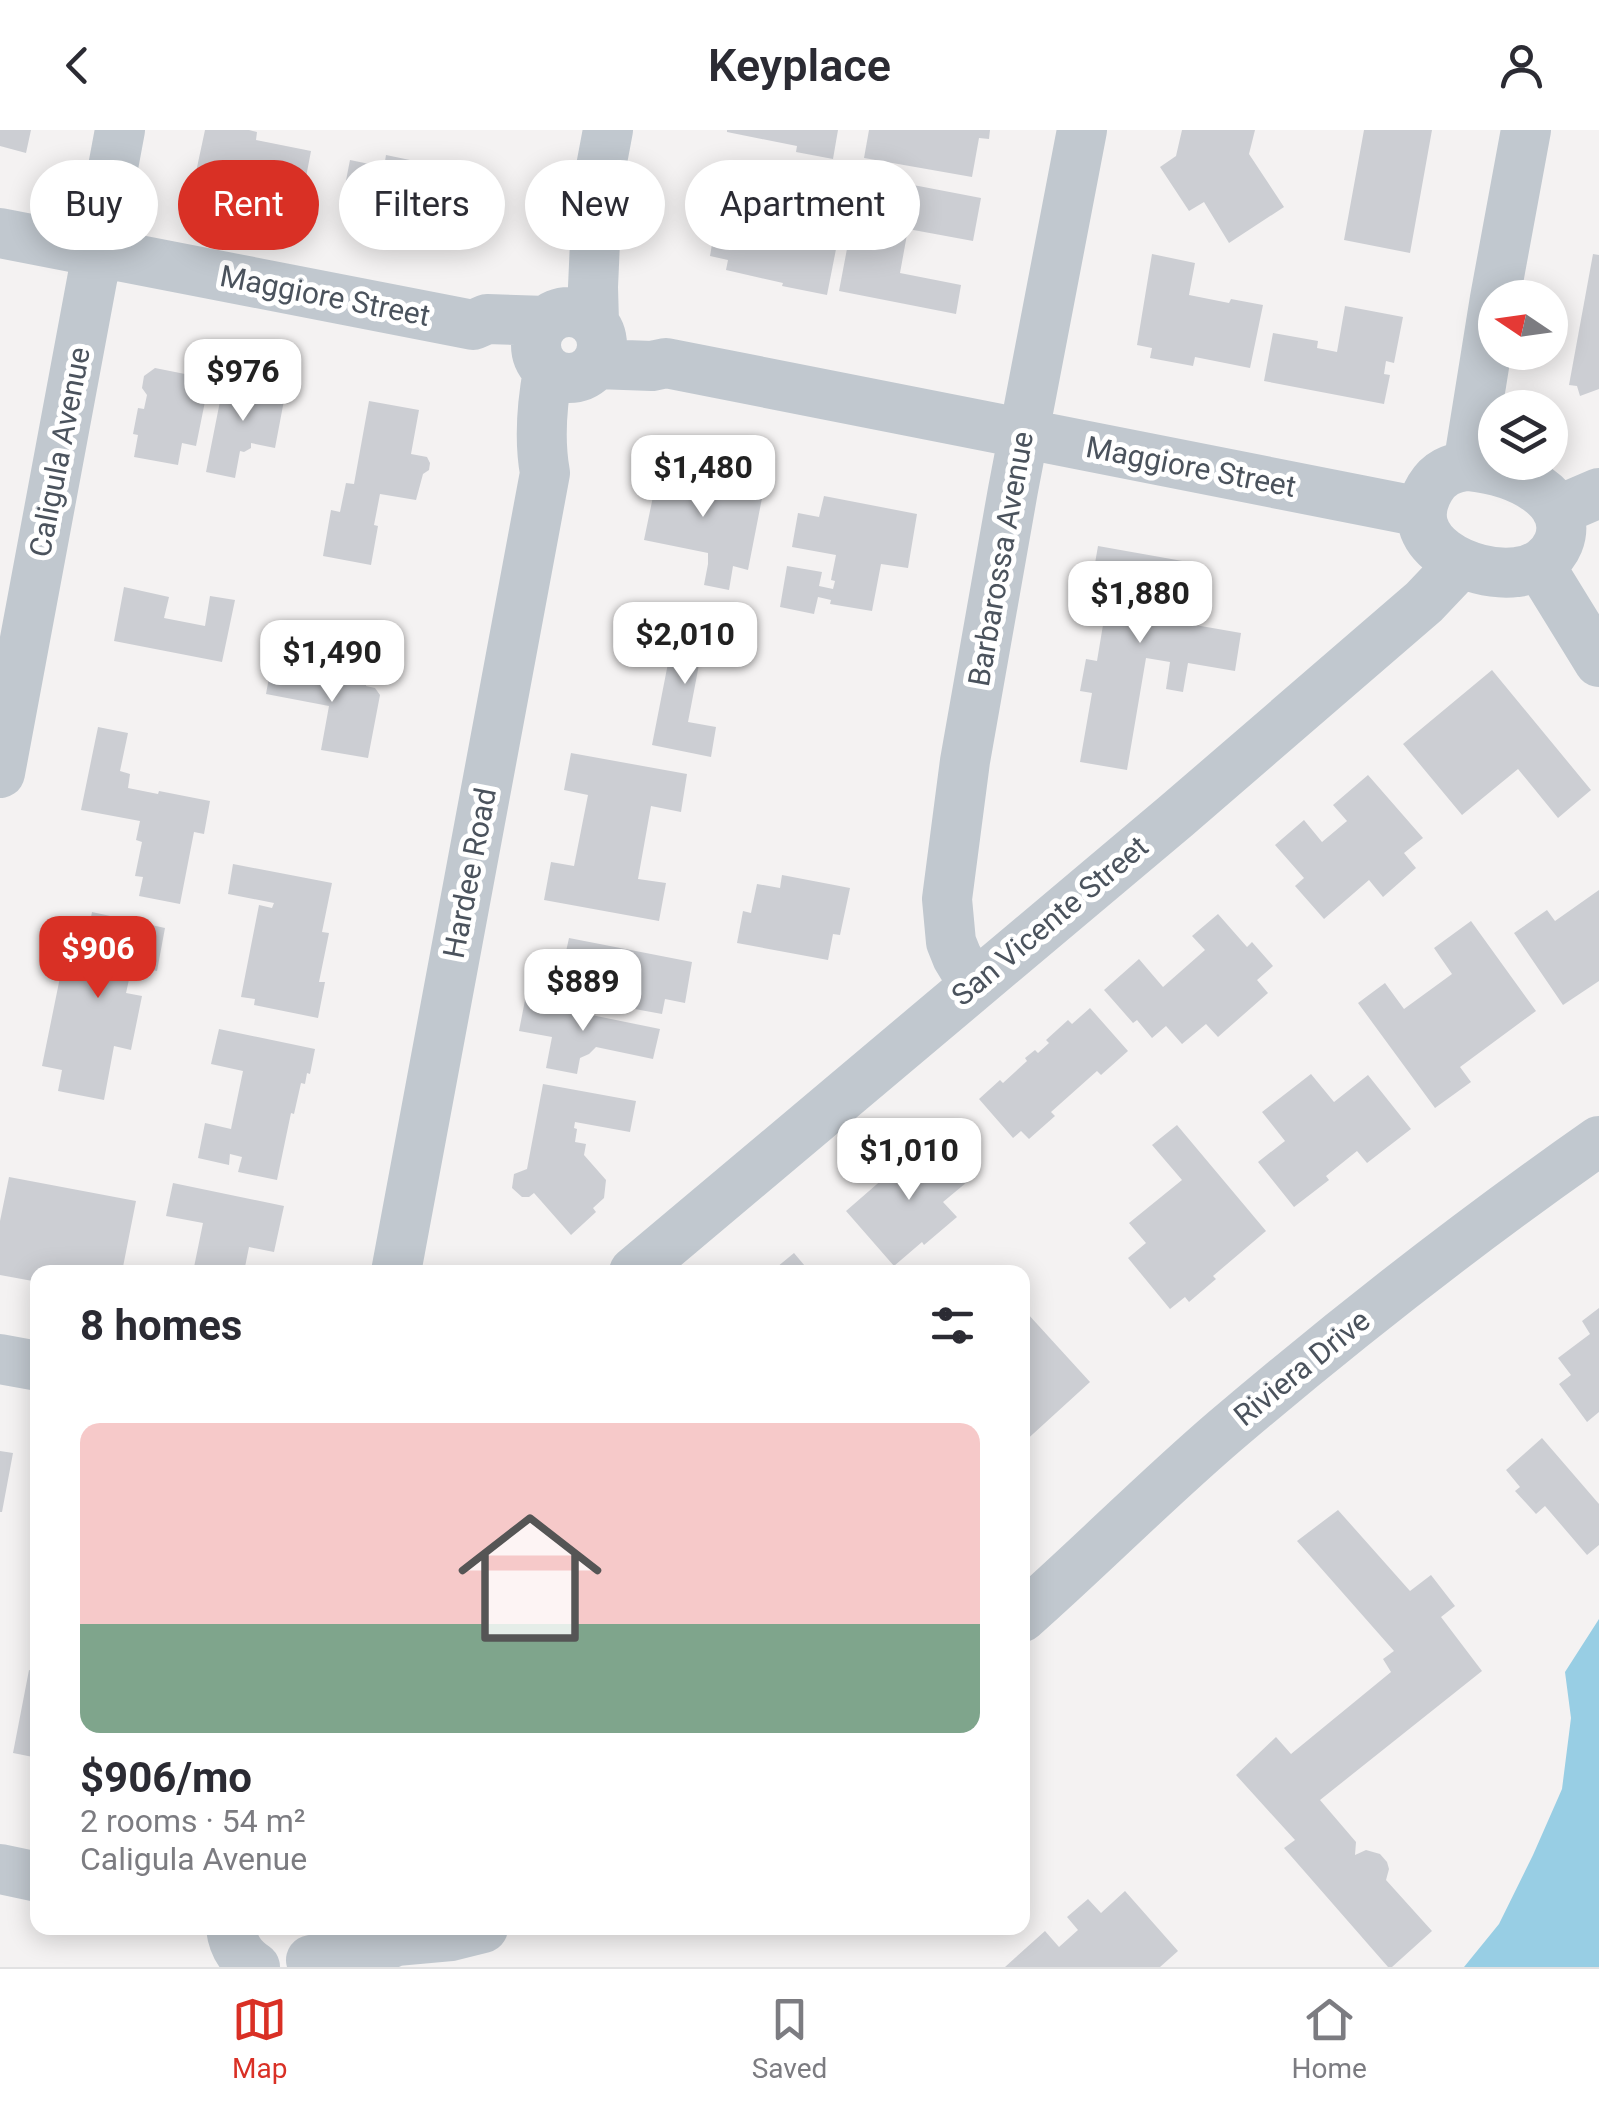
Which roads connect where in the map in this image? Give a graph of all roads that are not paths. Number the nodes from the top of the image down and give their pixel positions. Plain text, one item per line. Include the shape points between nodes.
1 (120, 130) edge
2 (608, 130) edge
3 (1082, 130) edge
4 (1526, 130) edge
5 (0, 233) edge
6 (97, 252) junction
7 (1498, 280) edge
8 (571, 345) junction
9 (1483, 370) edge
10 (1024, 434) junction
11 (1468, 466) junction
12 (1578, 502) edge
13 (1421, 512) junction
14 (1461, 563) junction
15 (1540, 566) junction
16 (1599, 662) edge
17 (0, 773) edge
18 (974, 985) junction
19 (1599, 1141) edge
20 (397, 1265) edge
21 (642, 1265) edge
22 (0, 1359) edge
23 (30, 1365) edge
24 (1030, 1610) edge
25 (0, 1869) edge
26 (30, 1875) edge
27 (382, 1935) edge
28 (417, 1935) edge
29 (456, 1935) edge
30 (312, 1951) edge

1 - 6 street, Caligula Avenue
2 - 8 street, Hardee Road via 590,231 579,240
3 - 10 street, Barbarossa Avenue
4 - 7 street
5 - 6 street, Maggiore Street
6 - 8 street, Maggiore Street via 473,325 482,336
6 - 17 street, Caligula Avenue
8 - 10 street, Maggiore Street
8 - 20 street, Hardee Road via 540,452 545,472
9 - 11 street
10 - 13 street, Maggiore Street
10 - 18 street, Barbarossa Avenue via 947,899 951,942
11 - 12 street via 1504,472 1546,496
11 - 13 street via 1443,472
12 - 15 street via 1554,554
13 - 14 street via 1429,540
14 - 15 street via 1490,572
14 - 18 street, San Vicente Street via 1360,658
15 - 16 street
18 - 21 street, San Vicente Street
19 - 24 street, Riviera Drive via 1256,1406
22 - 23 street
25 - 26 street
27 - 30 street via 374,1951
28 - 29 street

